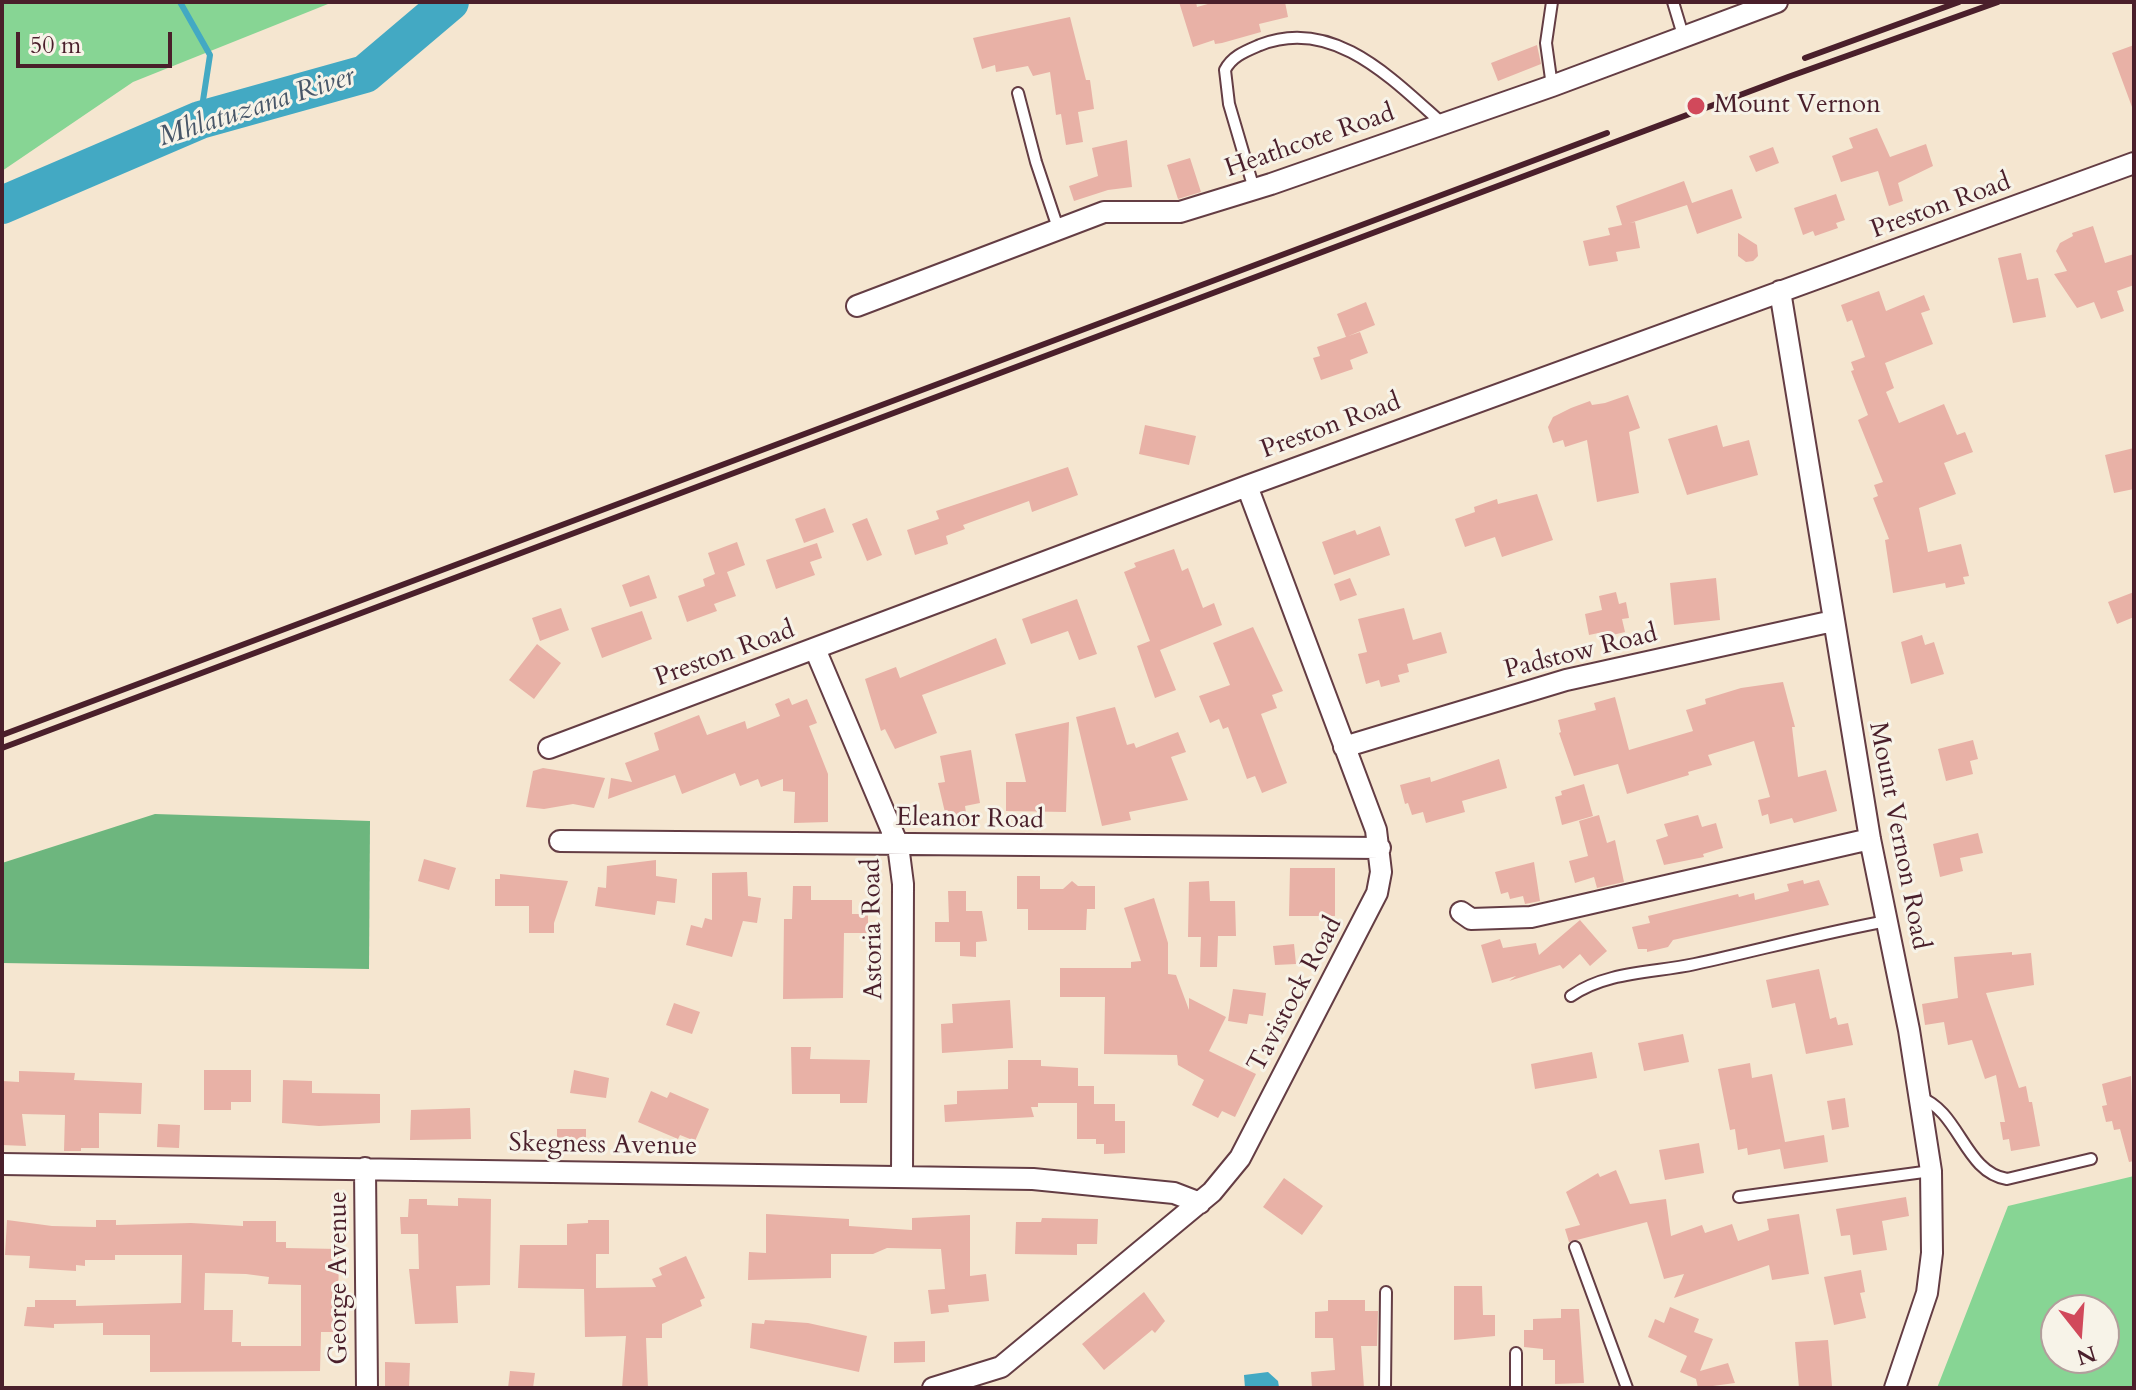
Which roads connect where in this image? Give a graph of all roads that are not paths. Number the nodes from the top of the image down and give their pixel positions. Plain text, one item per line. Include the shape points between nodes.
1 (1552, 2) edge
2 (1673, 2) edge
3 (1777, 2) edge
4 (1683, 35) junction
5 (1552, 86) junction
6 (1018, 93) dead end
7 (1443, 124) junction
8 (2134, 163) edge
9 (1254, 189) junction
10 (1058, 228) junction
11 (1780, 291) junction
12 (857, 306) dead end
13 (1247, 486) junction
14 (1833, 621) junction
15 (815, 649) junction
16 (1344, 747) junction
17 (549, 748) dead end
18 (1870, 839) junction
19 (560, 841) dead end
20 (898, 845) junction
21 (1380, 848) junction
22 (1461, 912) dead end
23 (1887, 921) junction
24 (1571, 996) dead end
25 (1919, 1097) junction
26 (2091, 1159) dead end
27 (2, 1164) edge
28 (365, 1168) junction
29 (1931, 1171) junction
30 (902, 1177) junction
31 (1739, 1197) dead end
32 (1200, 1203) junction
33 (1575, 1247) dead end
34 (1386, 1292) dead end
35 (1516, 1353) dead end
36 (367, 1388) edge
37 (933, 1388) edge
38 (1385, 1388) edge
39 (1516, 1388) edge
40 (1627, 1388) edge
41 (1895, 1388) edge

1 - 5 lane via 1546,29
2 - 4 lane
3 - 4 street, Heathcote Road
4 - 5 street, Heathcote Road
5 - 7 street, Heathcote Road
6 - 10 lane
7 - 9 street, Heathcote Road
7 - 9 lane via 1341,45 1295,35 1264,43 1242,53 1225,70 1229,104
8 - 11 street, Preston Road
9 - 10 street, Heathcote Road via 1180,212 1121,209
10 - 12 street, Heathcote Road
11 - 13 street, Preston Road
11 - 14 street, Mount Vernon Road
13 - 15 street, Preston Road
13 - 16 street, Tavistock Road
14 - 16 street, Padstow Road via 1566,680
14 - 18 street, Mount Vernon Road
15 - 17 street, Preston Road
15 - 20 street, Astoria Road
16 - 21 street, Tavistock Road
18 - 22 street via 1531,917 1471,919
18 - 23 street, Mount Vernon Road
19 - 20 street, Eleanor Road
20 - 21 street, Eleanor Road
20 - 30 street, Astoria Road via 903,884
21 - 32 street, Tavistock Road via 1381,872 1368,916 1240,1158
23 - 24 lane via 1629,974
23 - 25 street, Mount Vernon Road
25 - 26 lane via 1942,1109 1994,1177 2007,1179
25 - 29 street, Mount Vernon Road
27 - 28 street, Skegness Avenue
28 - 30 street, Skegness Avenue
28 - 36 street, George Avenue
29 - 31 lane
29 - 41 street, Mount Vernon Road via 1927,1293
30 - 32 street, Skegness Avenue via 1088,1182 1174,1193
32 - 37 street, Tavistock Road via 1001,1367
33 - 40 lane
34 - 38 lane
35 - 39 lane

